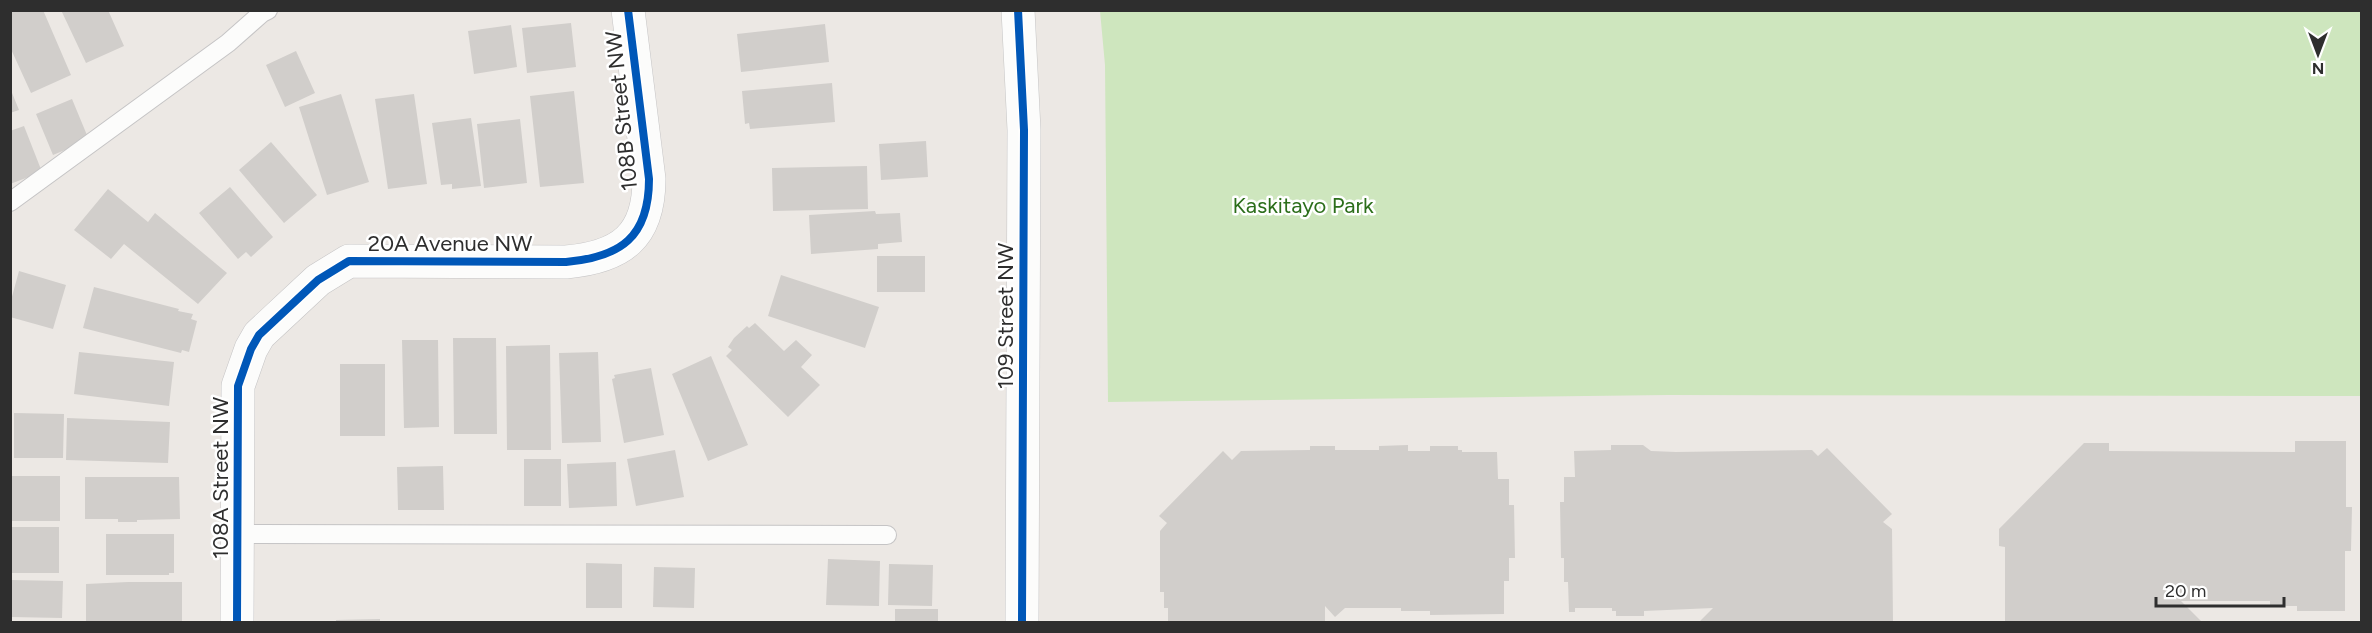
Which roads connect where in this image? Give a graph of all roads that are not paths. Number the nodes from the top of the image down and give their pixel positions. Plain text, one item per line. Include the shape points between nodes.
1 (268, 10) edge
2 (628, 10) edge
3 (1018, 10) edge
4 (10, 202) edge
5 (630, 240) joint
6 (283, 312) joint
7 (237, 534) junction
8 (887, 535) dead end
9 (237, 622) edge
10 (1022, 622) edge

1 - 4 lane
2 - 5 street, 108B Street NW via 649,179 649,201
3 - 10 street, 109 Street NW via 1024,130
5 - 6 street, 20A Avenue NW via 600,256 574,261 349,261 318,280
6 - 7 street, 108A Street NW via 259,335 238,386
7 - 8 lane
7 - 9 street, 108A Street NW

